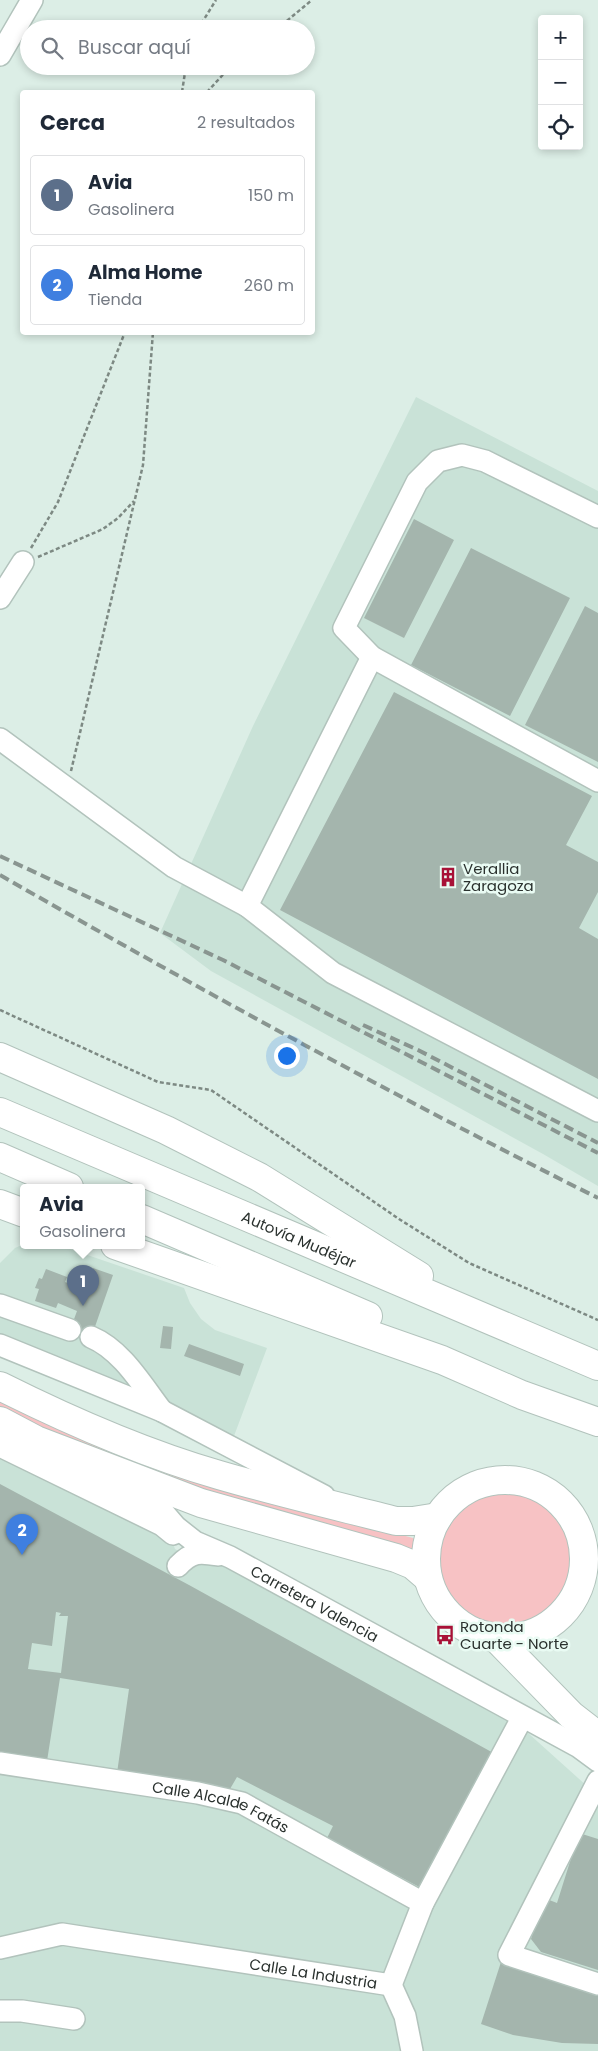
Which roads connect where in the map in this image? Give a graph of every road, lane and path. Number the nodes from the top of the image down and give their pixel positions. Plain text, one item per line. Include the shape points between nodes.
1 (216, 0) edge
2 (312, 0) edge
3 (26, 2) edge
4 (204, 20) edge
5 (288, 20) edge
6 (0, 55) edge
7 (185, 75) edge
8 (223, 75) edge
9 (182, 90) edge
10 (209, 90) edge
11 (124, 335) edge
12 (153, 335) edge
13 (135, 500) junction
14 (598, 517) edge
15 (23, 562) junction
16 (0, 580) edge
17 (0, 598) edge
18 (372, 657) junction
19 (2, 736) edge
20 (598, 781) edge
21 (66, 789) junction
22 (246, 906) junction
23 (0, 1010) edge
24 (0, 1057) edge
25 (598, 1111) edge
26 (0, 1112) edge
27 (0, 1158) edge
28 (62, 1184) edge
29 (0, 1204) edge
30 (20, 1211) edge
31 (145, 1220) edge
32 (126, 1249) edge
33 (0, 1305) edge
34 (598, 1320) edge
35 (70, 1330) dead end
36 (510, 1330) junction
37 (91, 1337) dead end
38 (0, 1345) edge
39 (598, 1366) edge
40 (0, 1386) edge
41 (162, 1411) junction
42 (598, 1417) edge
43 (598, 1422) edge
44 (2, 1430) edge
45 (36, 1440) junction
46 (347, 1508) junction
47 (438, 1517) junction
48 (182, 1536) junction
49 (230, 1557) junction
50 (591, 1559) edge
51 (427, 1577) junction
52 (496, 1638) junction
53 (522, 1718) junction
54 (598, 1736) edge
55 (598, 1761) edge
56 (0, 1763) edge
57 (598, 1781) edge
58 (423, 1903) junction
59 (0, 1948) edge
60 (598, 1984) edge
61 (391, 1985) junction
62 (0, 2011) edge
63 (74, 2019) dead end
64 (412, 2051) edge

1 - 4 path
2 - 5 path
3 - 6 street
7 - 9 path
8 - 10 path
11 - 15 path via 58,502
12 - 13 path via 143,465
13 - 15 path via 102,529
13 - 21 path
14 - 18 street via 485,461 462,455 438,461 416,482 344,628
15 - 16 street
15 - 17 street
18 - 20 street
18 - 22 street
19 - 21 street
21 - 22 street via 174,867
22 - 25 street via 333,973
23 - 34 path via 158,1082 211,1090 399,1219 470,1263
24 - 36 highway via 166,1130 259,1176 430,1283 484,1310
26 - 36 highway, Autovía Mudéjar
27 - 28 highway
29 - 30 highway
31 - 42 highway
32 - 43 highway via 442,1360 522,1395
33 - 35 street
36 - 39 highway, Autovía Mudéjar
37 - 41 street via 117,1355
38 - 41 street
40 - 46 highway via 77,1422 177,1461
41 - 46 street
44 - 45 highway
44 - 48 street
45 - 48 street, Carretera Valencia via 81,1472 158,1506
45 - 51 highway via 201,1503 396,1558 413,1565
46 - 47 highway via 396,1521 413,1522
47 - 50 highway via 452,1500 470,1488 491,1481 513,1480 534,1485 553,1496 568,1512
47 - 51 highway via 429,1536
48 - 49 street, Carretera Valencia
48 - 49 street via 178,1546 178,1566 185,1558 199,1552
49 - 53 street, Carretera Valencia
50 - 52 highway via 577,1592 552,1622 516,1638
51 - 52 highway via 436,1598 450,1616 468,1629
52 - 54 highway via 571,1715
53 - 55 street, Carretera Valencia via 579,1747
53 - 58 street, Calle La Industria
56 - 58 street, Calle Alcalde Fatás via 198,1793 242,1803
57 - 60 street via 510,1955
58 - 61 street, Calle La Industria
59 - 61 street, Calle La Industria via 62,1934
61 - 64 street via 405,2016
62 - 63 street

